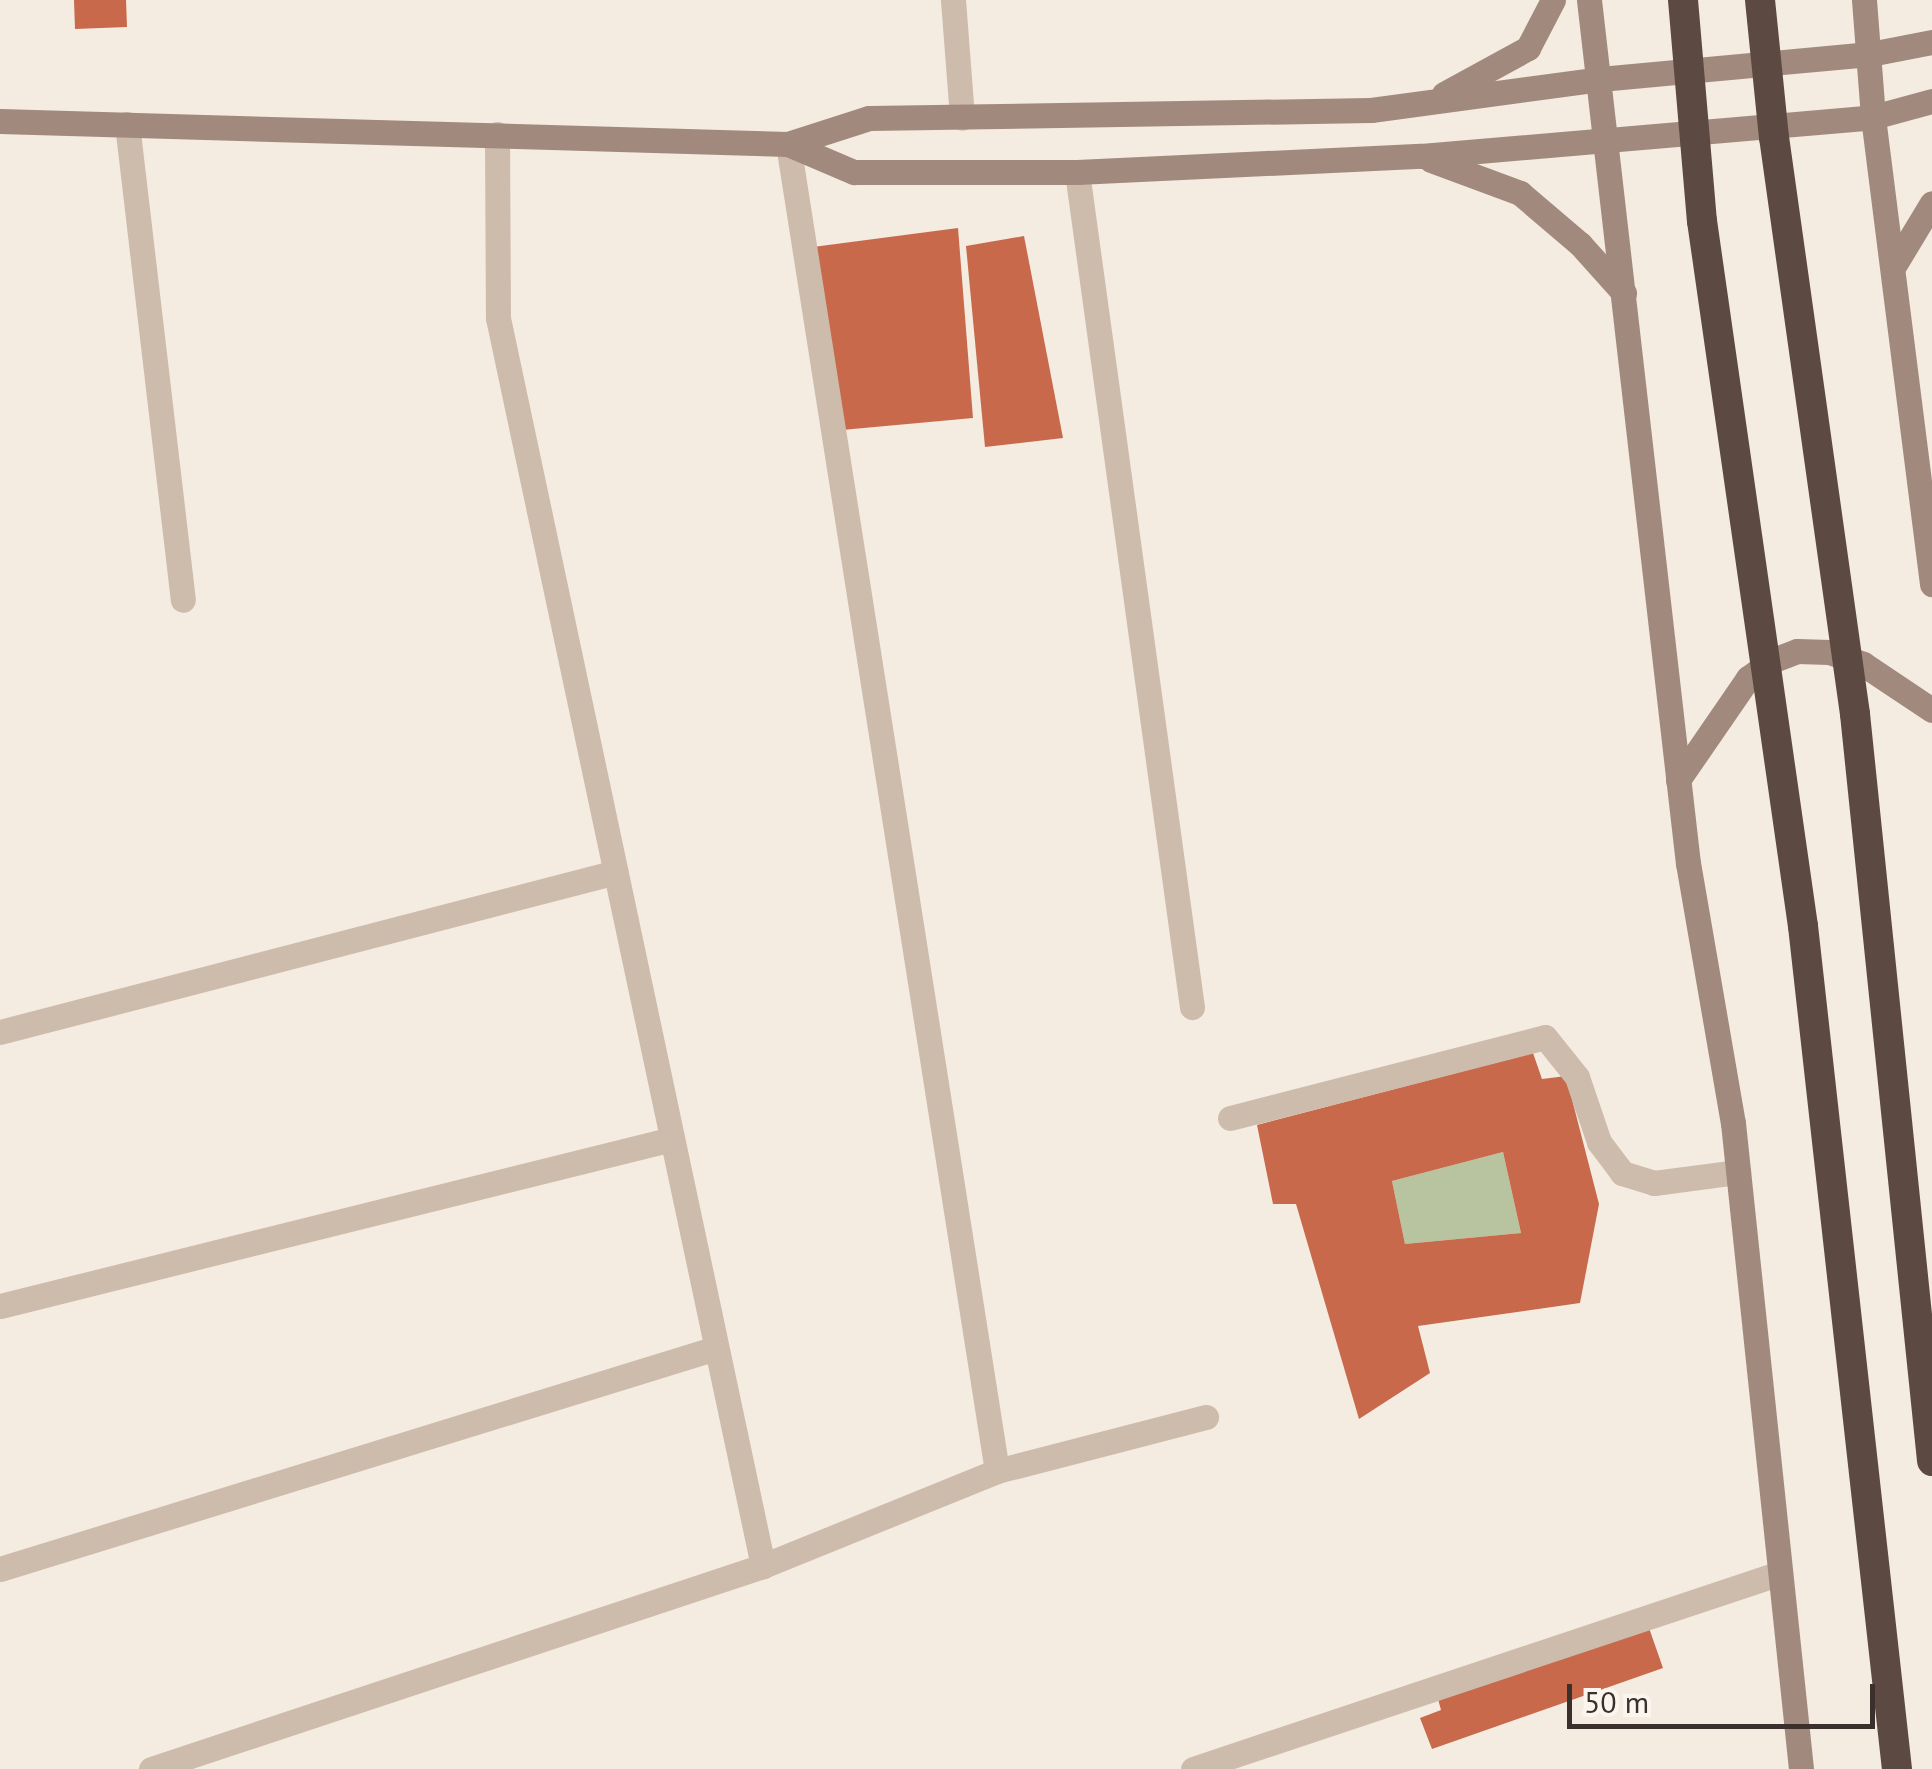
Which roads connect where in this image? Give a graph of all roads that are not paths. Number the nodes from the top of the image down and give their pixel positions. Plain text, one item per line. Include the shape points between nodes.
1 (954, 0) edge
2 (1553, 0) edge
3 (1589, 0) edge
4 (1684, 0) edge
5 (1760, 0) edge
6 (1864, 0) edge
7 (1932, 42) edge
8 (1870, 54) junction
9 (1600, 79) junction
10 (1932, 100) edge
11 (1431, 102) junction
12 (1874, 116) junction
13 (962, 118) junction
14 (0, 121) edge
15 (127, 124) junction
16 (497, 134) junction
17 (1608, 140) junction
18 (788, 144) junction
19 (1421, 156) junction
20 (1077, 172) junction
21 (1932, 202) edge
22 (1895, 264) junction
23 (1624, 293) junction
24 (1932, 584) edge
25 (183, 600) dead end
26 (1932, 710) edge
27 (1678, 780) junction
28 (616, 872) junction
29 (1192, 1007) dead end
30 (0, 1032) edge
31 (1230, 1118) dead end
32 (672, 1139) junction
33 (1738, 1172) junction
34 (0, 1306) edge
35 (716, 1348) junction
36 (1206, 1417) dead end
37 (1932, 1462) edge
38 (997, 1472) junction
39 (763, 1566) junction
40 (0, 1569) edge
41 (1777, 1574) junction
42 (151, 1769) edge
43 (1193, 1769) edge
44 (1801, 1769) edge
45 (1897, 1769) edge

1 - 13 street
2 - 11 main road via 1528,48
3 - 9 main road
4 - 45 highway, bridge via 1702,221 1803,926
5 - 37 highway, bridge via 1854,714
6 - 8 main road
7 - 8 main road
8 - 9 main road
8 - 12 main road
9 - 11 main road
9 - 17 main road
10 - 12 main road
11 - 13 main road via 1370,110
12 - 17 main road
12 - 22 main road
13 - 18 main road via 869,118
14 - 15 main road
15 - 16 main road
15 - 25 street
16 - 18 main road
16 - 28 street via 498,318
17 - 19 main road
17 - 23 main road
18 - 20 main road via 854,172
18 - 38 street
19 - 20 main road
19 - 23 main road via 1520,192
20 - 29 street
21 - 22 main road
22 - 24 main road
23 - 27 main road
26 - 27 main road via 1863,664 1829,652 1797,651 1748,678
27 - 33 main road
28 - 30 street
28 - 32 street
31 - 33 street via 1545,1037 1577,1077 1599,1142 1622,1173 1654,1182
32 - 34 street
32 - 35 street
33 - 41 main road
35 - 39 street
35 - 40 street
36 - 38 street
38 - 39 street
39 - 42 street
41 - 43 street
41 - 44 main road

